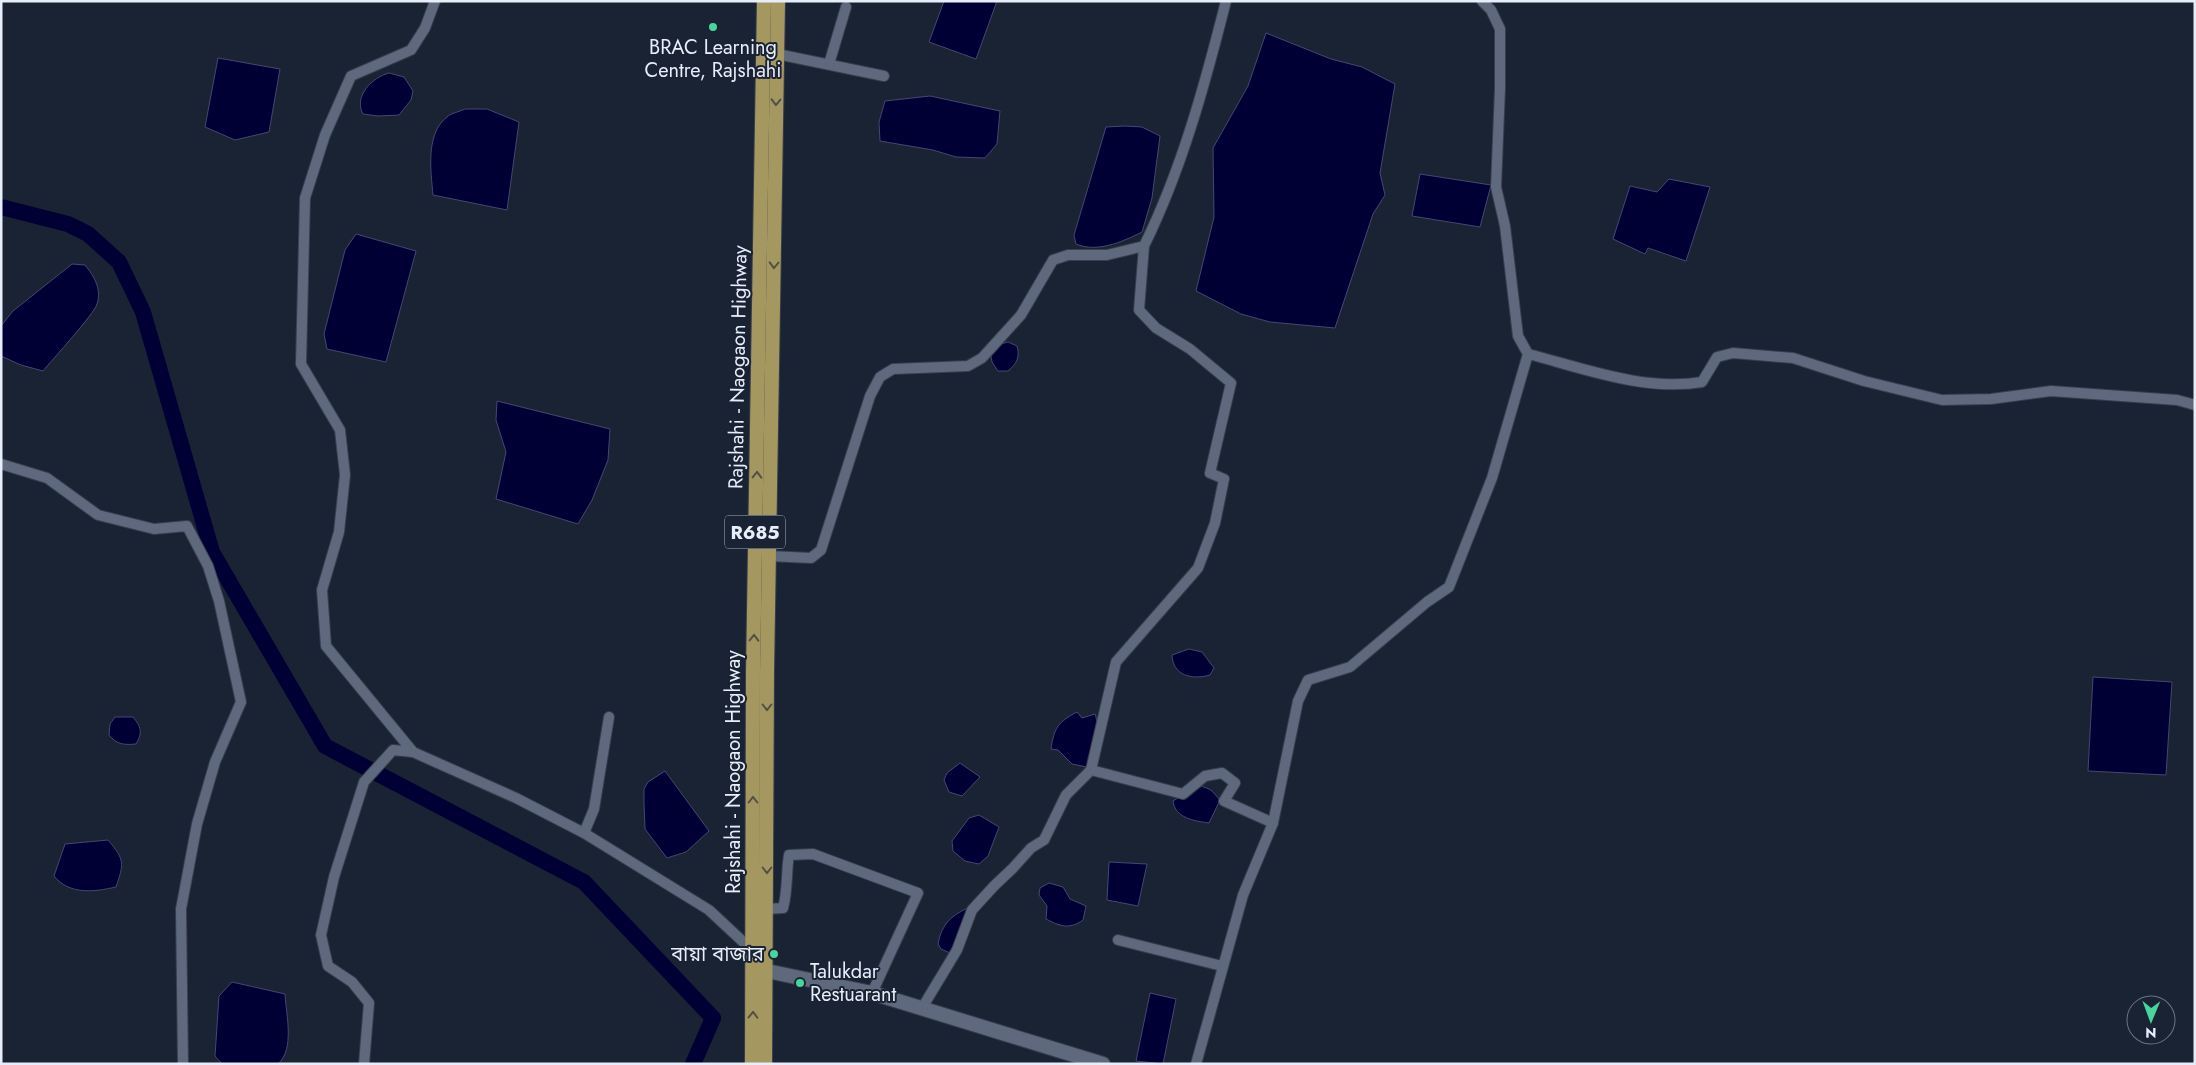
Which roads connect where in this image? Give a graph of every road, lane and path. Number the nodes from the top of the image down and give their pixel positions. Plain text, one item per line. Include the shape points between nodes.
1 (435, 1) edge
2 (764, 1) edge
3 (778, 1) edge
4 (1226, 1) edge
5 (1482, 1) edge
6 (1494, 6) edge
7 (846, 7) dead end
8 (777, 54) junction
9 (829, 64) junction
10 (884, 76) dead end
11 (1144, 246) junction
12 (1528, 354) junction
13 (2195, 406) edge
14 (1, 464) edge
15 (769, 556) junction
16 (609, 717) dead end
17 (413, 752) junction
18 (1091, 770) junction
19 (1273, 823) junction
20 (584, 832) junction
21 (760, 833) junction
22 (767, 909) junction
23 (1118, 940) dead end
24 (754, 952) junction
25 (1222, 966) junction
26 (766, 970) junction
27 (872, 993) junction
28 (922, 1008) junction
29 (183, 1064) edge
30 (364, 1064) edge
31 (752, 1064) edge
32 (765, 1064) edge
33 (1103, 1064) edge
34 (1196, 1064) edge

1 - 17 street via 425,28 411,50 351,76 325,135 305,198 301,364 340,430 345,475 339,532 322,590 326,646
21 -> 2 main road, Rajshahi - Naogaon Highway / R685 via 753,672
3 - 8 main road, Rajshahi - Naogaon Highway / R685
4 - 11 street via 1210,63 1164,204
5 - 6 street
6 - 12 street via 1500,29 1496,187 1505,226 1518,336
7 - 9 street
8 - 9 street
8 -> 15 main road, Rajshahi - Naogaon Highway / R685
9 - 10 street
11 - 15 street via 1107,255 1068,255 1053,260 1021,315 982,358 968,366 893,369 880,377 870,396 821,550 811,558
11 - 18 street via 1139,310 1156,328 1190,349 1232,383 1210,473 1224,479 1215,523 1198,568 1116,662
12 - 13 street via 1632,380 1684,385 1702,382 1718,357 1733,353 1793,358 1864,381 1942,400 1992,399 2051,391 2177,400
12 - 19 street via 1492,478 1448,587 1350,667 1308,680 1298,701
14 - 29 street via 47,478 98,515 154,529 187,526 211,575 241,702 215,762 198,824 181,909
15 -> 21 main road, Rajshahi - Naogaon Highway / R685
16 - 20 street via 594,809
17 - 20 street
17 - 30 street via 394,750 364,782 334,878 321,935 328,966 352,982 369,1003
18 - 19 street via 1183,794 1205,776 1222,774 1235,783 1224,801
18 - 28 street via 1066,795 1044,840 1031,848 972,910 956,950
19 - 25 street via 1243,895
20 - 24 street via 710,910
21 -> 22 main road, Rajshahi - Naogaon Highway / R685
21 - 24 main road, Rajshahi - Naogaon Highway / R685
22 - 26 main road, Rajshahi - Naogaon Highway / R685
22 - 27 street via 783,908 789,855 813,854 918,893
23 - 25 street
31 -> 24 main road, Rajshahi - Naogaon Highway / R685
25 - 34 street
26 - 27 main road
26 - 32 main road, Rajshahi - Naogaon Highway / R685
27 - 28 main road
28 - 33 main road

